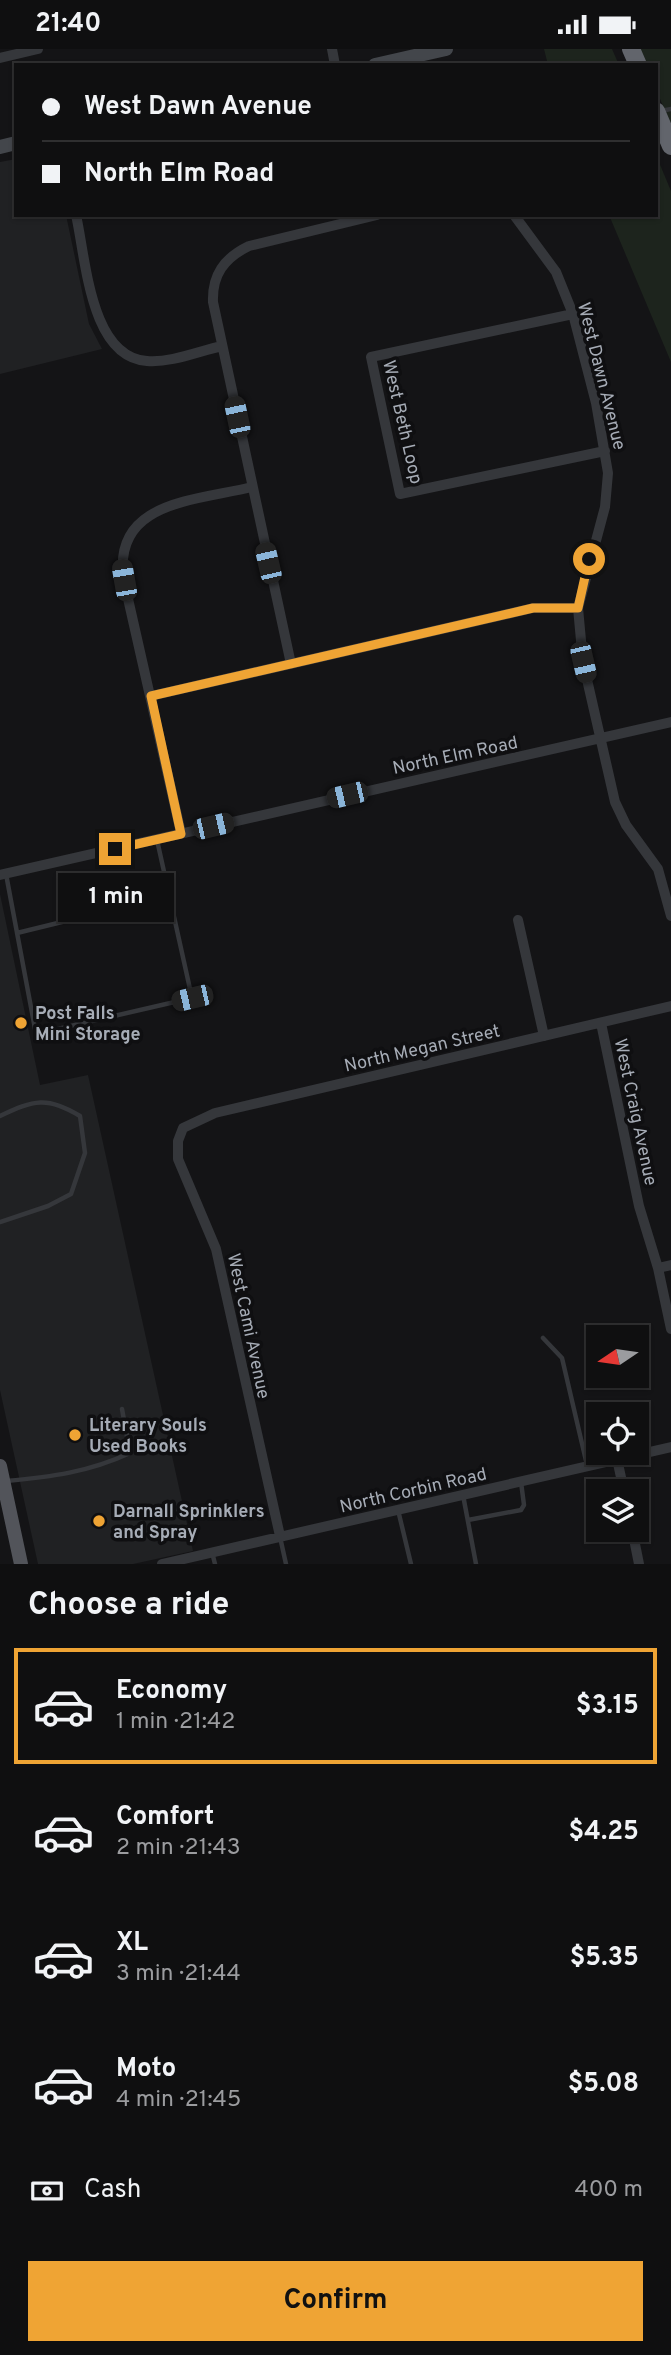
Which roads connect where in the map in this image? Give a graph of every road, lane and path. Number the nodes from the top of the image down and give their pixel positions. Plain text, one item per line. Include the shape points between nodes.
1 (38, 49) edge
2 (438, 54) edge
3 (0, 58) edge
4 (386, 63) edge
5 (658, 114) edge
6 (671, 146) edge
7 (76, 217) edge
8 (369, 217) edge
9 (515, 217) edge
10 (573, 314) junction
11 (222, 346) junction
12 (605, 451) junction
13 (251, 487) junction
14 (578, 608) junction
15 (291, 664) junction
16 (151, 696) junction
17 (671, 722) edge
18 (601, 739) junction
19 (181, 834) junction
20 (157, 840) junction
21 (3, 874) edge
22 (169, 896) junction
23 (671, 916) edge
24 (518, 920) dead end
25 (18, 933) junction
26 (671, 1006) edge
27 (601, 1023) junction
28 (544, 1036) junction
29 (0, 1115) edge
30 (183, 1128) joint
31 (0, 1222) edge
32 (671, 1265) edge
33 (658, 1268) junction
34 (671, 1329) edge
35 (543, 1338) dead end
36 (122, 1409) dead end
37 (671, 1447) edge
38 (649, 1452) edge
39 (591, 1465) edge
40 (0, 1466) edge
41 (587, 1466) junction
42 (3, 1481) junction
43 (520, 1481) junction
44 (463, 1495) junction
45 (398, 1510) junction
46 (468, 1520) junction
47 (280, 1536) junction
48 (635, 1542) edge
49 (212, 1552) junction
50 (21, 1564) edge
51 (163, 1564) edge
52 (215, 1564) edge
53 (286, 1564) edge
54 (411, 1564) edge
55 (477, 1564) edge
56 (639, 1564) edge

1 - 3 street
2 - 4 street
5 - 6 highway
7 - 11 street via 99,320 117,349 149,361
8 - 11 street via 248,246 229,258 212,289
9 - 10 street, West Dawn Avenue via 556,272
10 - 12 street, West Dawn Avenue
10 - 12 street, West Beth Loop via 370,357 400,494
11 - 13 street
12 - 14 street, West Dawn Avenue via 605,507
13 - 15 street
13 - 16 street via 154,512 126,537 121,563
14 - 15 street via 533,608
14 - 18 street, West Dawn Avenue via 583,662
15 - 16 street
16 - 19 street
17 - 18 street, North Elm Road
18 - 19 street, North Elm Road
18 - 23 street, West Dawn Avenue via 615,802 658,869
19 - 20 street, North Elm Road
20 - 21 street, North Elm Road
20 - 22 lane
21 - 25 lane
22 - 25 lane
22 - 25 lane via 192,998 36,1034
24 - 28 street
26 - 27 street, North Megan Street
27 - 28 street, North Megan Street
27 - 33 street, West Craig Avenue via 639,1206
28 - 30 street, North Megan Street via 215,1113
29 - 31 lane via 32,1101 60,1104 80,1116 85,1153 71,1194
30 - 47 street, West Cami Avenue via 177,1159 216,1249
32 - 33 street
33 - 34 street, West Craig Avenue
35 - 41 lane via 562,1358
36 - 42 lane via 130,1453 67,1475
37 - 38 street, North Corbin Road
39 - 41 street, North Corbin Road
40 - 42 main road
41 - 43 street, North Corbin Road
42 - 50 main road
43 - 44 street, North Corbin Road
43 - 46 lane via 521,1510
44 - 45 street, North Corbin Road
44 - 46 lane
45 - 47 street, North Corbin Road
45 - 54 lane
46 - 55 lane
47 - 49 street, North Corbin Road
47 - 53 lane
48 - 56 street
49 - 51 street, North Corbin Road
49 - 52 lane

